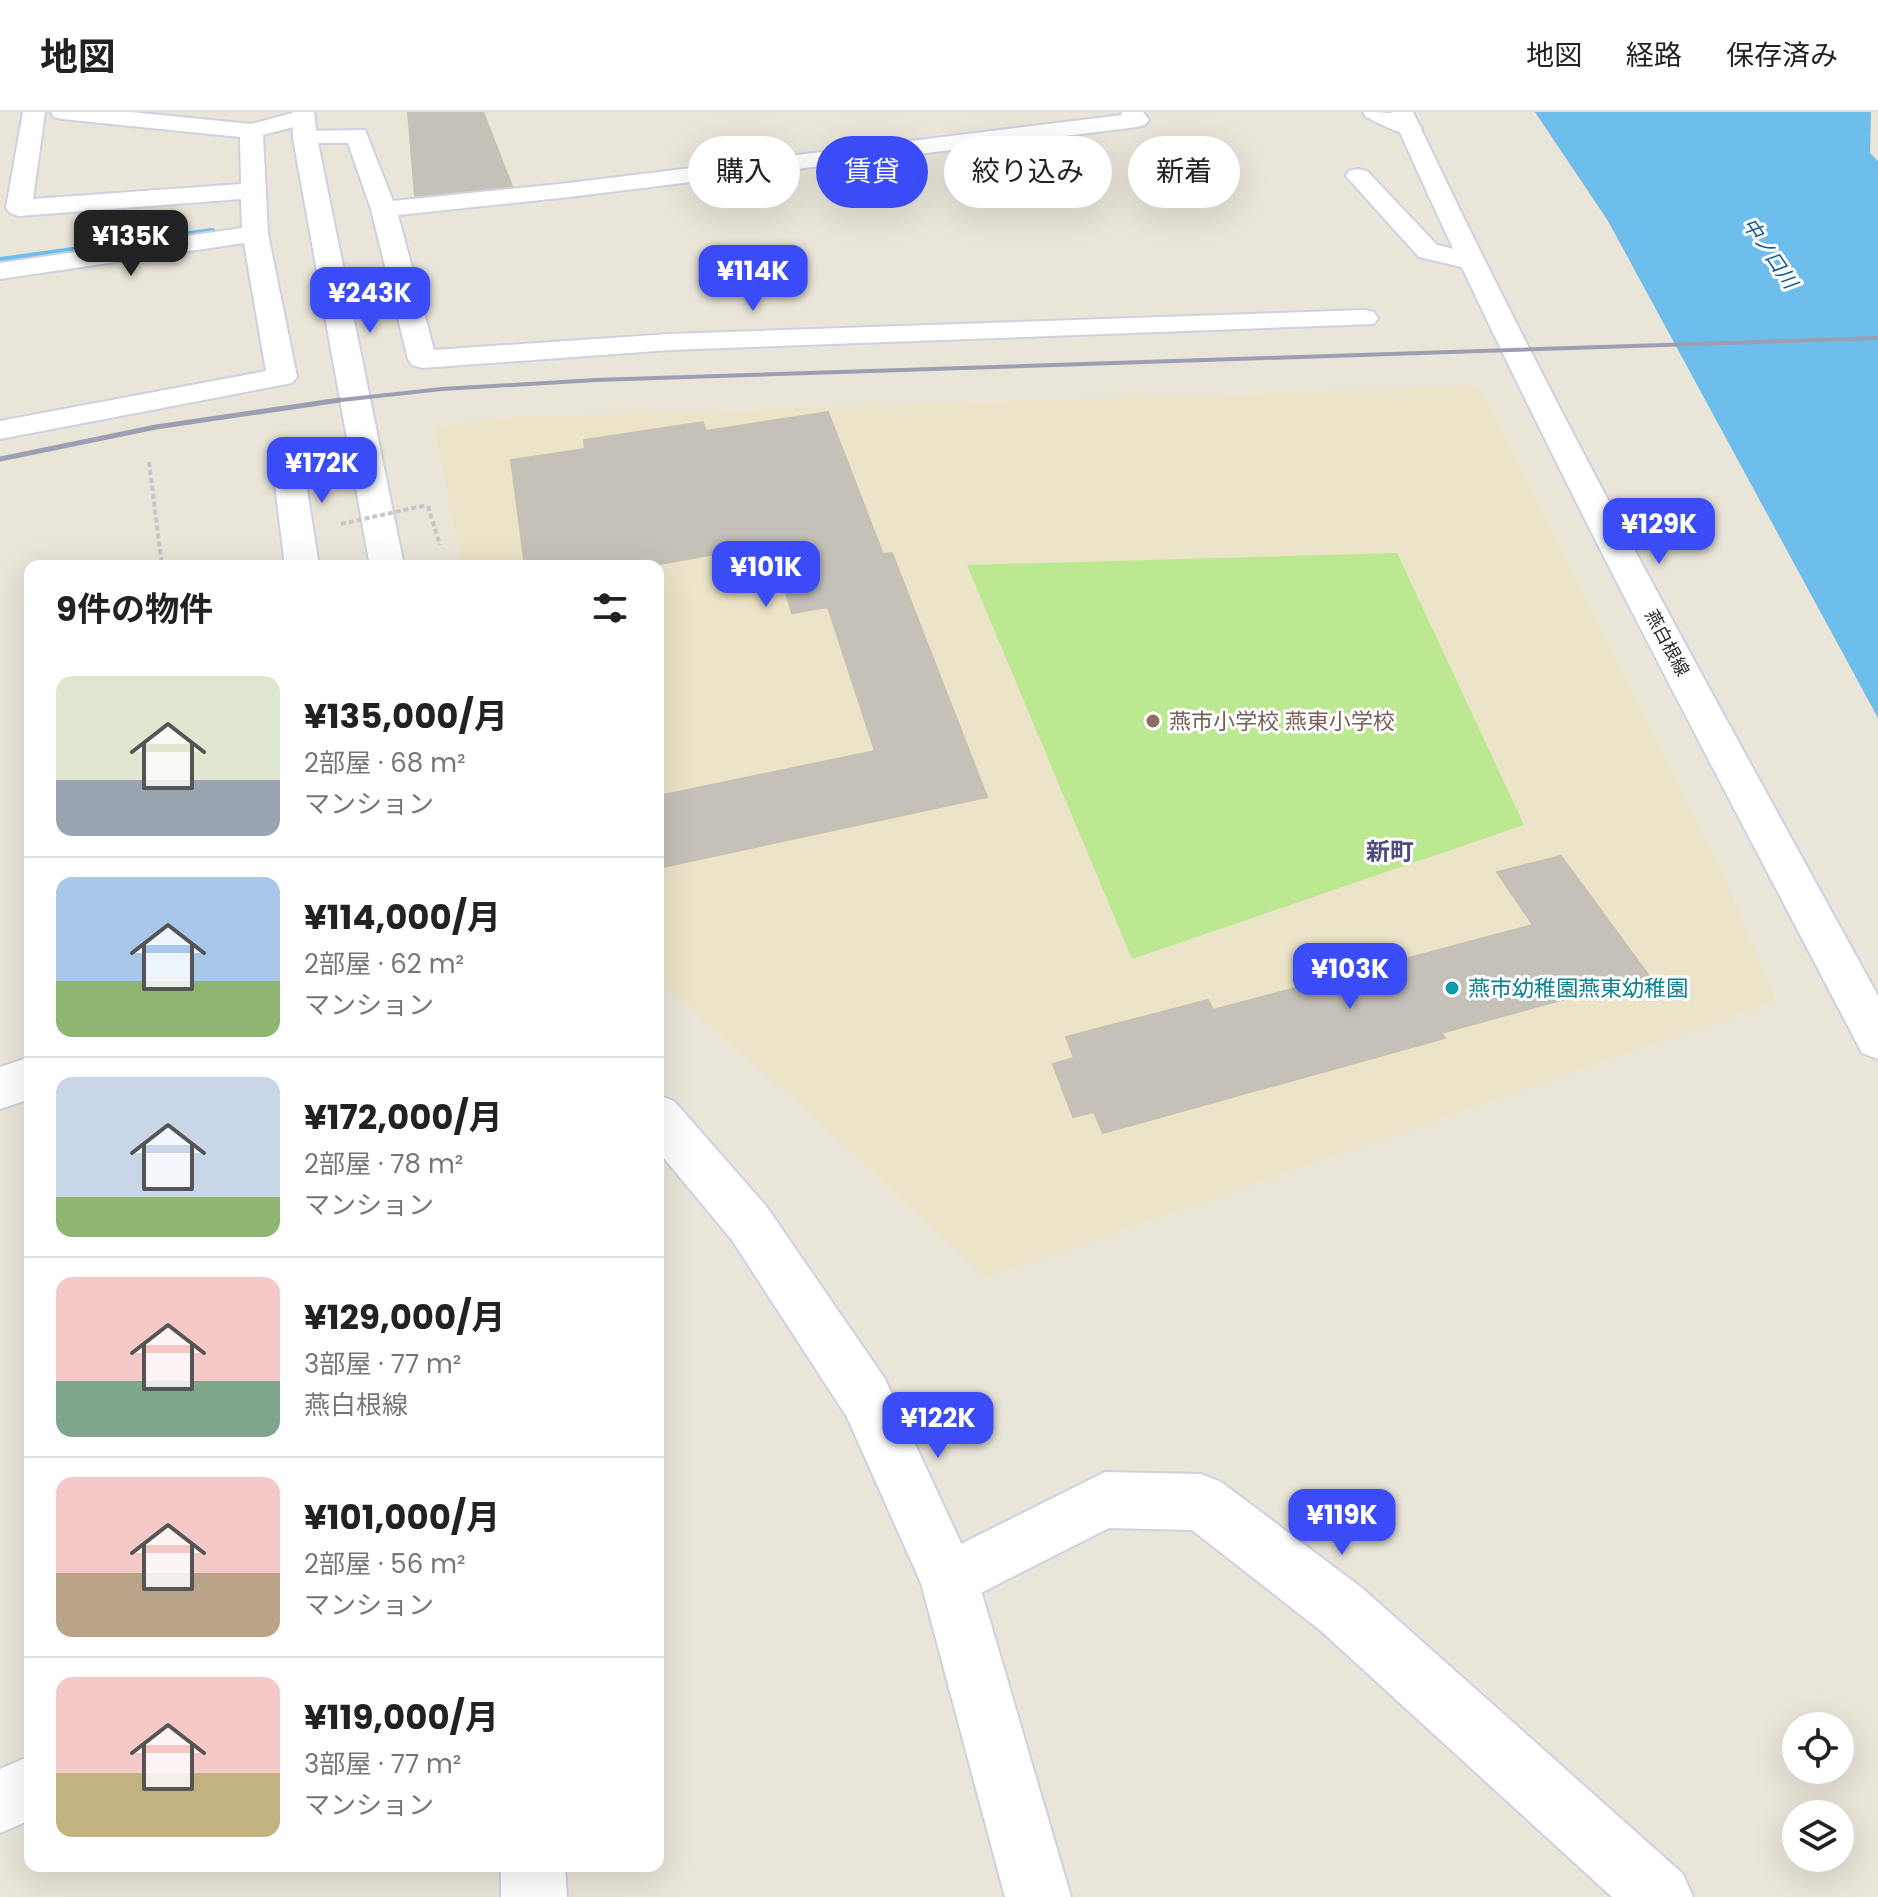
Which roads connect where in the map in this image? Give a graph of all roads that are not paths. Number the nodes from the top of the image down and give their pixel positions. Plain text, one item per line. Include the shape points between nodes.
1 (34, 112) edge
2 (62, 112) edge
3 (1132, 112) edge
4 (1374, 112) edge
5 (1406, 120) edge
6 (304, 122) edge
7 (251, 131) junction
8 (1358, 176) dead end
9 (253, 191) junction
10 (384, 209) junction
11 (255, 234) junction
12 (1470, 261) junction
13 (0, 271) edge
14 (1364, 318) dead end
15 (0, 430) edge
16 (286, 452) dead end
17 (301, 560) edge
18 (386, 560) edge
19 (1878, 1039) edge
20 (24, 1080) edge
21 (0, 1088) edge
22 (664, 1123) edge
23 (949, 1580) junction
24 (24, 1790) edge
25 (0, 1802) edge
26 (533, 1872) edge
27 (534, 1897) edge
28 (1038, 1897) edge
29 (1660, 1897) edge

1 - 9 street via 19,208
2 - 7 street
3 - 10 street via 1137,120
4 - 5 street
5 - 12 street, 燕白根線
6 - 7 street
6 - 10 street via 357,135
6 - 18 street
7 - 9 street
8 - 12 street via 1428,251
9 - 11 street
10 - 14 street via 422,359 670,342
11 - 13 street
11 - 15 street via 282,377
12 - 19 street, 燕白根線
16 - 17 street
20 - 21 street
22 - 23 street via 749,1223 866,1398
23 - 28 street
23 - 29 street via 1105,1500 1201,1502 1341,1609
24 - 25 street
26 - 27 street

